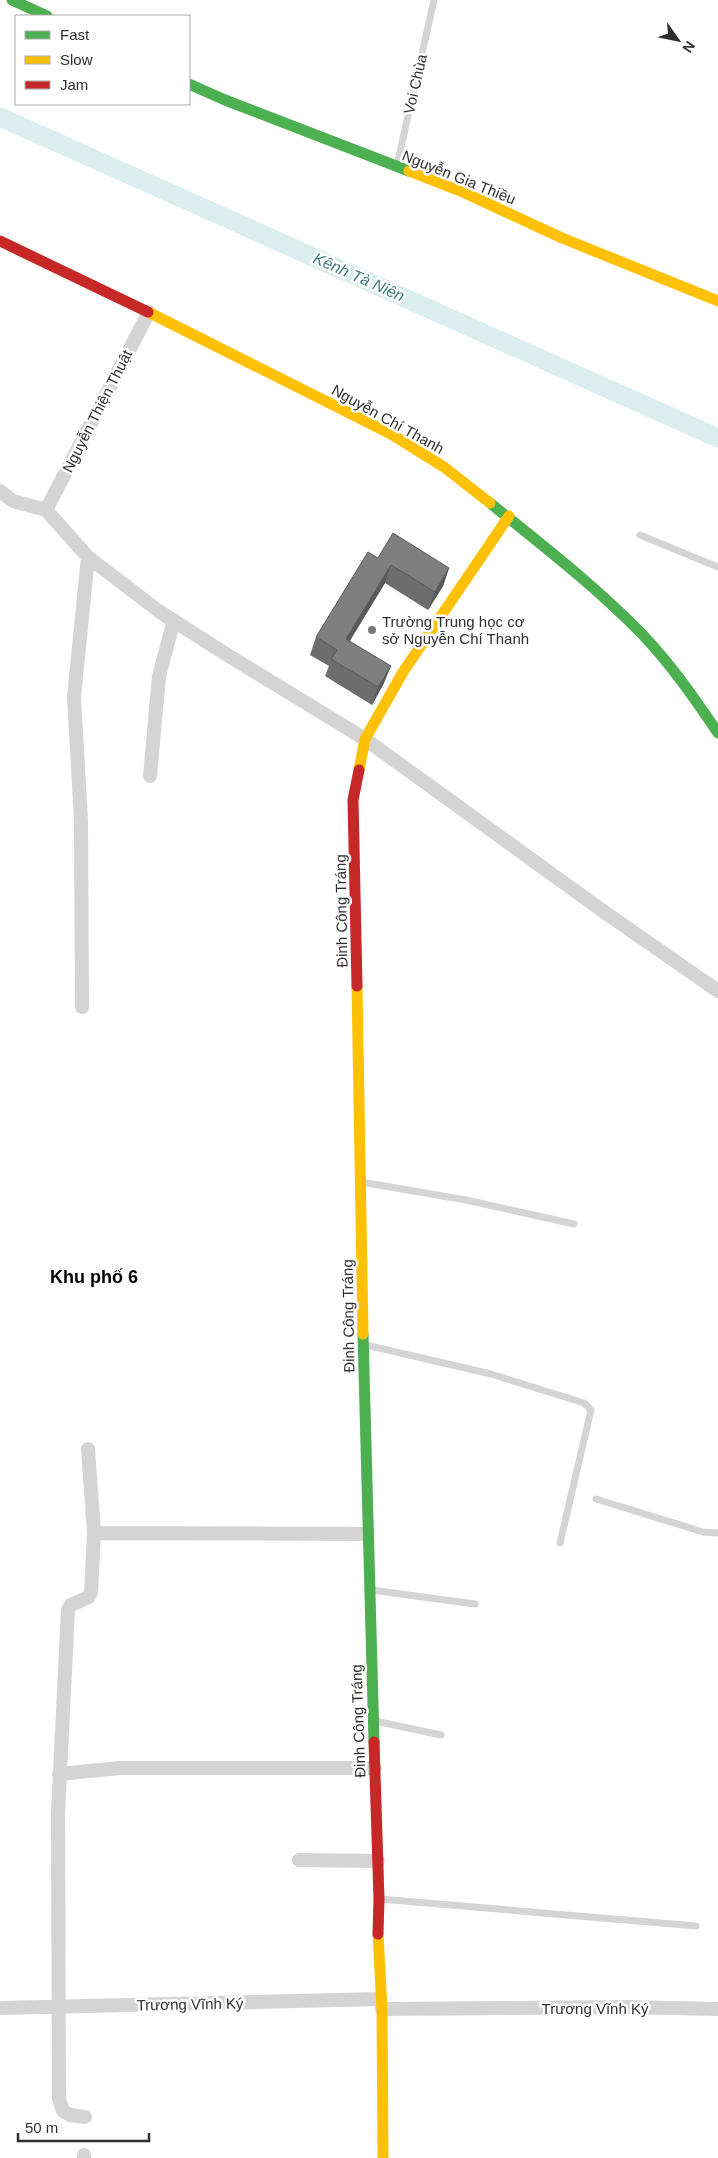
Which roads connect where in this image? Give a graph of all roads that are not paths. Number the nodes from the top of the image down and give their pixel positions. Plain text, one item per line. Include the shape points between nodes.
1 (12, 0) edge
2 (434, 0) edge
3 (44, 15) edge
4 (190, 84) edge
5 (396, 168) junction
6 (0, 241) edge
7 (718, 301) edge
8 (149, 312) junction
9 (0, 491) edge
10 (13, 501) junction
11 (0, 507) edge
12 (46, 510) junction
13 (509, 516) junction
14 (640, 535) dead end
15 (88, 557) junction
16 (718, 567) edge
17 (174, 620) junction
18 (718, 733) edge
19 (365, 739) junction
20 (150, 776) dead end
21 (718, 991) edge
22 (82, 1007) dead end
23 (361, 1182) junction
24 (574, 1224) dead end
25 (364, 1344) junction
26 (88, 1449) dead end
27 (596, 1499) dead end
28 (94, 1533) junction
29 (718, 1533) edge
30 (367, 1534) junction
31 (560, 1543) dead end
32 (368, 1590) junction
33 (475, 1604) dead end
34 (373, 1720) junction
35 (441, 1735) dead end
36 (375, 1768) junction
37 (59, 1774) junction
38 (299, 1860) dead end
39 (378, 1861) junction
40 (379, 1899) junction
41 (696, 1926) dead end
42 (381, 2004) junction
43 (60, 2007) junction
44 (0, 2008) edge
45 (718, 2009) edge
46 (85, 2117) dead end
47 (384, 2158) edge

1 - 3 street
2 - 5 lane, Voi Chùa
4 - 5 street, Nguyễn Gia Thiều
5 - 7 street, Nguyễn Gia Thiều via 465,193 562,238
6 - 8 street, Nguyễn Chí Thanh
8 - 12 street, Nguyễn Thiện Thuật
8 - 13 street, Nguyễn Chí Thanh via 391,434 444,466
9 - 10 street
10 - 11 street
10 - 12 street
12 - 15 street
13 - 18 street, Nguyễn Chí Thanh via 576,571 642,634 693,696
13 - 19 street, Đinh Công Tráng via 403,672
14 - 16 lane
15 - 17 street
15 - 22 street via 74,697 81,821
17 - 19 street
17 - 20 street via 160,676
19 - 21 street via 600,910
19 - 23 street, Đinh Công Tráng via 353,800
23 - 24 lane via 466,1200
23 - 25 street, Đinh Công Tráng
25 - 30 street, Đinh Công Tráng
25 - 31 lane via 491,1374 584,1403 591,1410
26 - 28 street
27 - 29 lane via 703,1532
28 - 30 street
28 - 37 street via 89,1597 71,1605 68,1610
30 - 32 street, Đinh Công Tráng
32 - 33 lane
32 - 34 street, Đinh Công Tráng
34 - 35 lane
34 - 36 street, Đinh Công Tráng
36 - 37 street via 120,1768
36 - 39 street, Đinh Công Tráng
37 - 43 street
38 - 39 street
39 - 40 street, Đinh Công Tráng
40 - 41 lane
40 - 42 street, Đinh Công Tráng
42 - 43 street, Trương Vĩnh Ký
42 - 45 street, Trương Vĩnh Ký
42 - 47 street, Đinh Công Tráng
43 - 44 street, Trương Vĩnh Ký
43 - 46 street via 60,2106 70,2115

